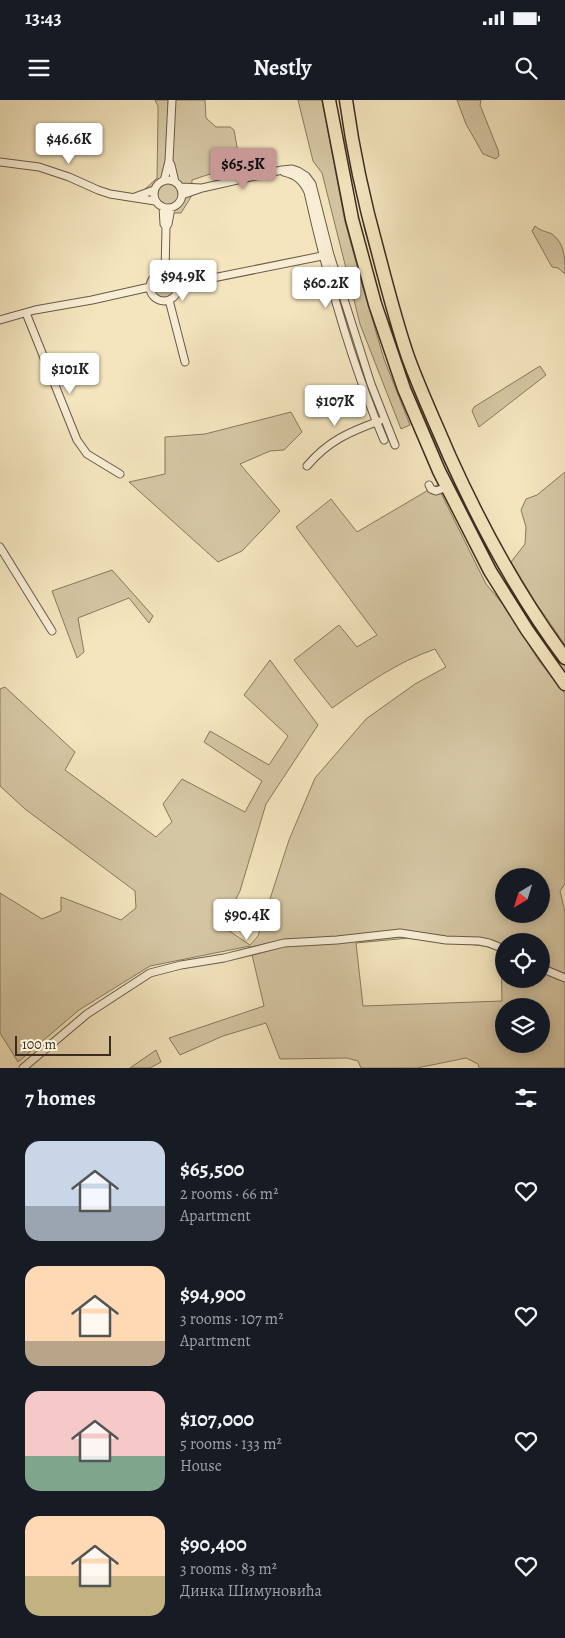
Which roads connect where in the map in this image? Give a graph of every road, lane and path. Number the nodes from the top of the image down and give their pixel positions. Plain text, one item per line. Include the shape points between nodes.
1 (172, 100) edge
2 (330, 100) edge
3 (346, 100) edge
4 (352, 100) edge
5 (349, 122) junction
6 (169, 161) junction
7 (0, 162) edge
8 (164, 181) junction
9 (177, 185) junction
10 (202, 188) junction
11 (154, 190) junction
12 (182, 195) junction
13 (135, 197) junction
14 (156, 201) junction
15 (167, 208) junction
16 (326, 255) junction
17 (165, 273) junction
18 (178, 285) junction
19 (150, 287) junction
20 (169, 300) junction
21 (26, 313) junction
22 (0, 320) edge
23 (185, 362) dead end
24 (384, 419) junction
25 (376, 422) junction
26 (384, 440) dead end
27 (395, 445) dead end
28 (307, 466) dead end
29 (120, 474) dead end
30 (429, 485) dead end
31 (447, 488) junction
32 (0, 547) edge
33 (52, 631) dead end
34 (565, 658) edge
35 (565, 684) edge
36 (495, 945) edge
37 (550, 972) edge
38 (565, 978) edge
39 (23, 1068) edge

1 - 6 street
2 - 31 highway via 352,219 375,304 404,389
3 - 5 highway
4 - 5 highway
5 - 34 highway via 366,208 392,308 430,412 467,495 507,570
6 - 8 street
6 - 9 street
7 - 13 street via 39,167 104,192
8 - 9 street
8 - 11 street
9 - 10 street
9 - 12 street
10 - 12 street
10 - 16 street via 279,171 298,170 312,184
11 - 13 street
11 - 14 street
12 - 15 street via 178,204
13 - 14 street
14 - 15 street
15 - 17 street
16 - 18 street
16 - 24 street
16 - 25 street via 343,326
17 - 18 street via 173,276
17 - 19 street via 156,275
18 - 20 street via 176,294
19 - 20 street via 156,298
19 - 21 street
20 - 23 street
21 - 22 street
21 - 29 street via 77,440 87,454
24 - 25 street
24 - 27 street
25 - 26 street
25 - 28 street via 336,440 316,454
30 - 31 street via 436,491
31 - 35 highway via 495,579
32 - 33 street
36 - 39 street via 400,933 284,943 150,973 87,1014
37 - 38 street

